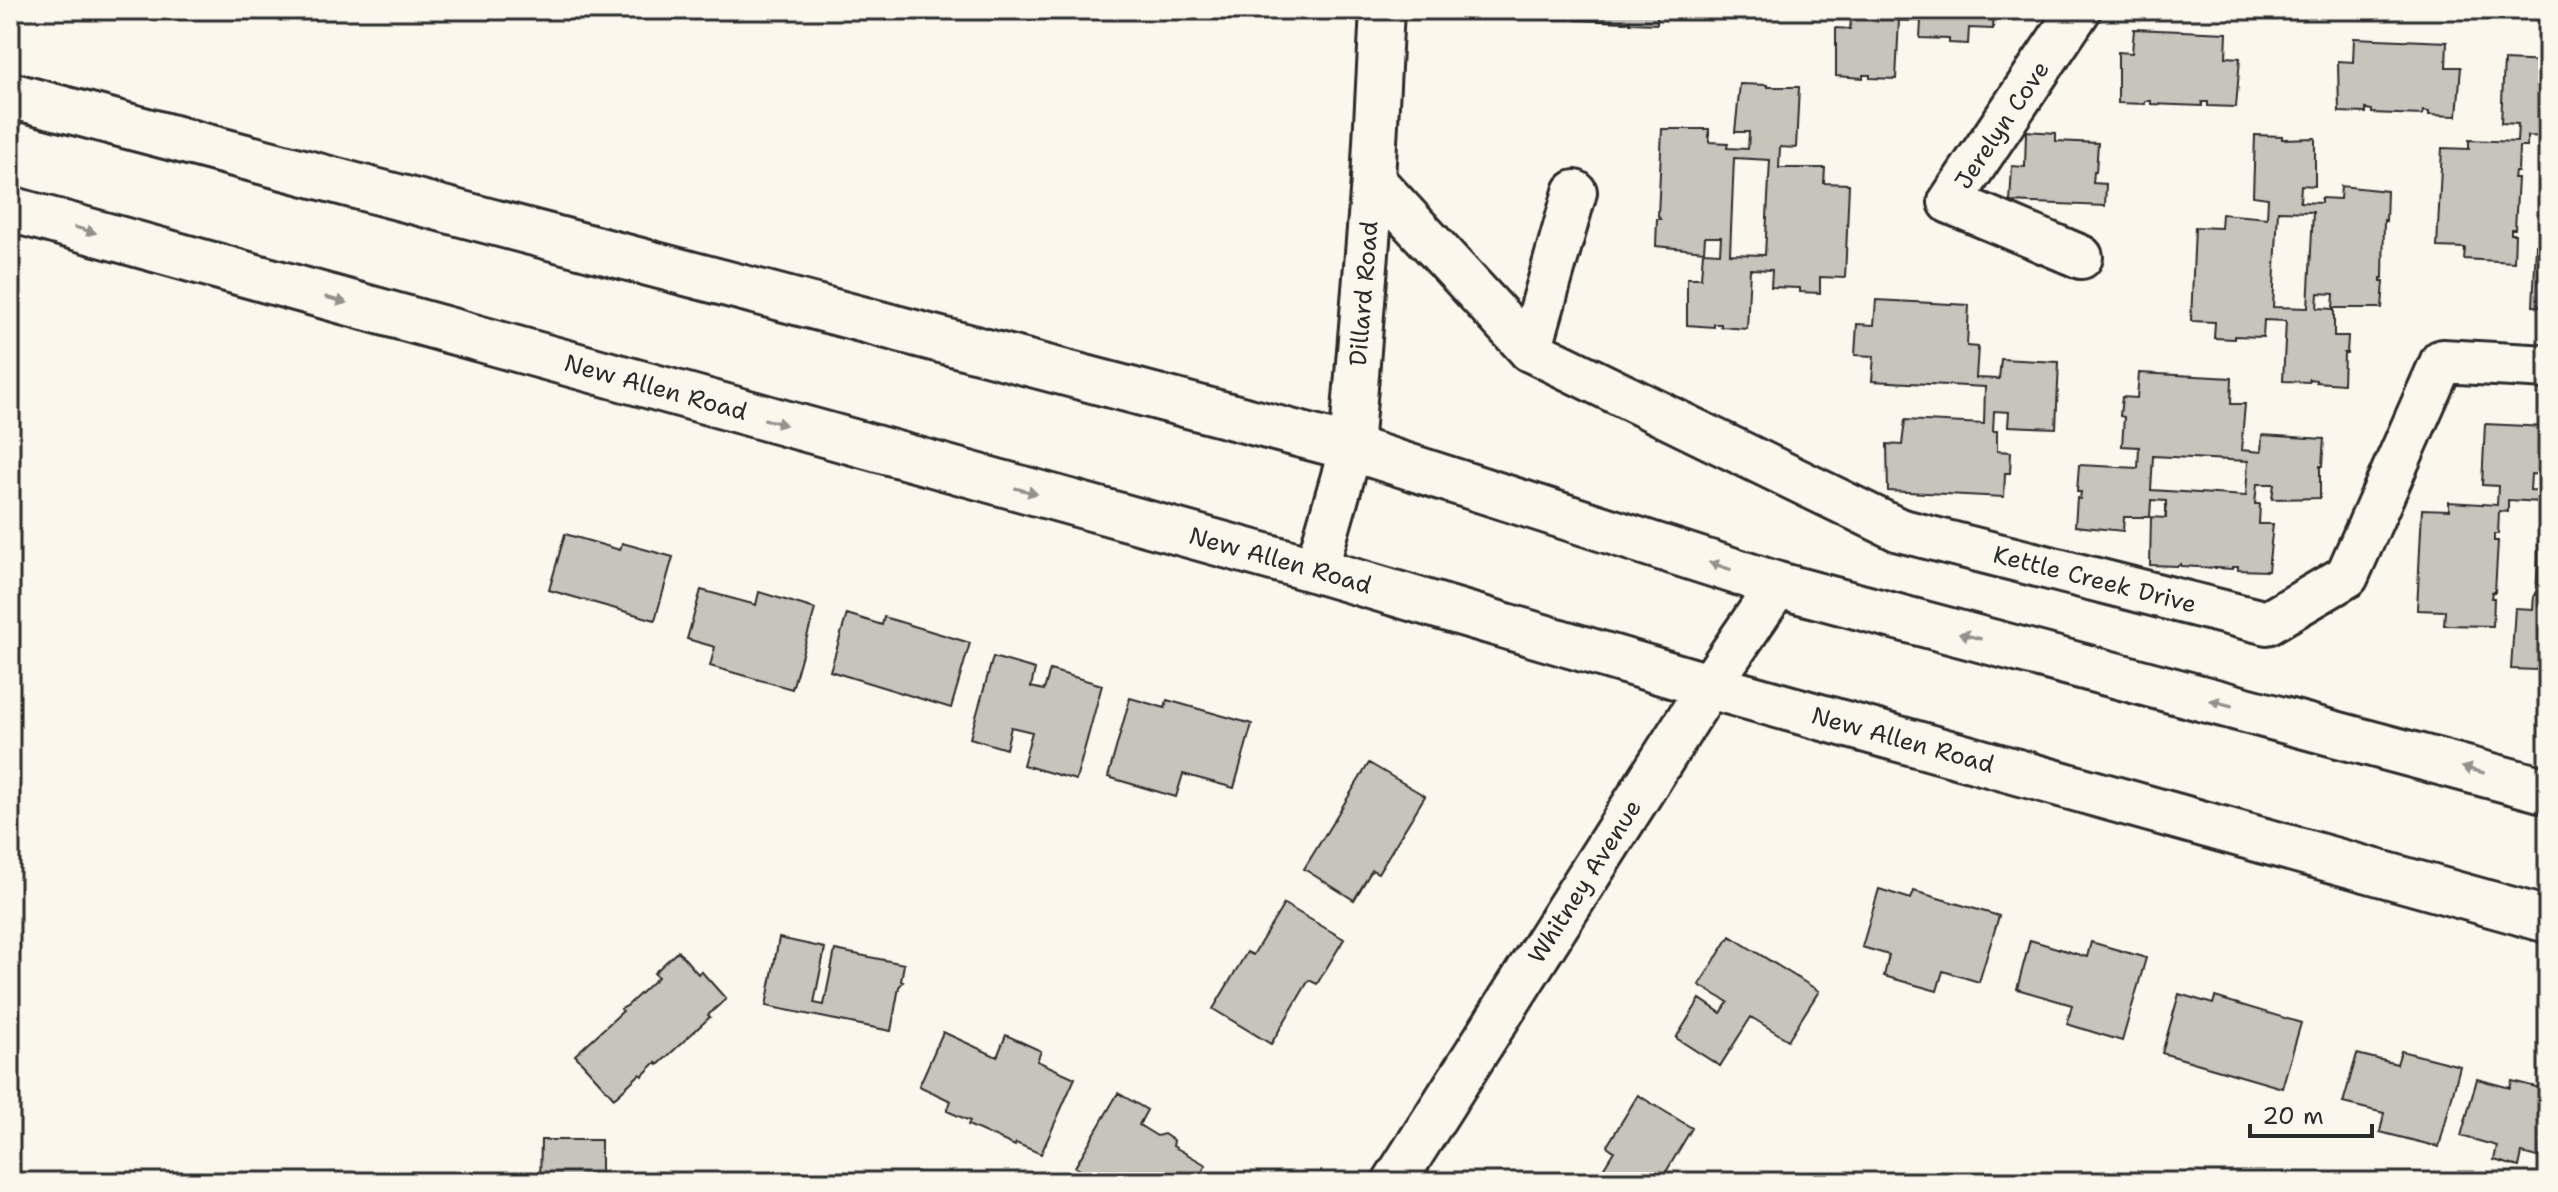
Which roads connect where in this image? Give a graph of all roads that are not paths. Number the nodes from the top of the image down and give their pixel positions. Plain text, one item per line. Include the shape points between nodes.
1 (1382, 10) edge
2 (2079, 10) edge
3 (10, 95) edge
4 (1373, 180) junction
5 (1575, 192) dead end
6 (10, 209) edge
7 (2081, 257) dead end
8 (1530, 350) junction
9 (2548, 367) edge
10 (1351, 448) junction
11 (1316, 570) junction
12 (1778, 585) junction
13 (1709, 686) junction
14 (2548, 791) edge
15 (2548, 920) edge
16 (1394, 1182) edge

1 - 4 street, Dillard Road
2 - 7 street, Jerelyn Cove via 1950,202
3 - 10 main road
4 - 8 street, Kettle Creek Drive
4 - 10 street, Dillard Road
5 - 8 street
6 -> 11 main road, New Allen Road
8 - 9 street, Kettle Creek Drive via 1899,530 2267,623 2347,576 2442,361
10 - 11 street, Dillard Road
12 -> 10 main road
11 - 13 main road, New Allen Road
12 - 13 street, Whitney Avenue
14 -> 12 main road
13 - 15 main road, New Allen Road
13 - 16 street, Whitney Avenue

